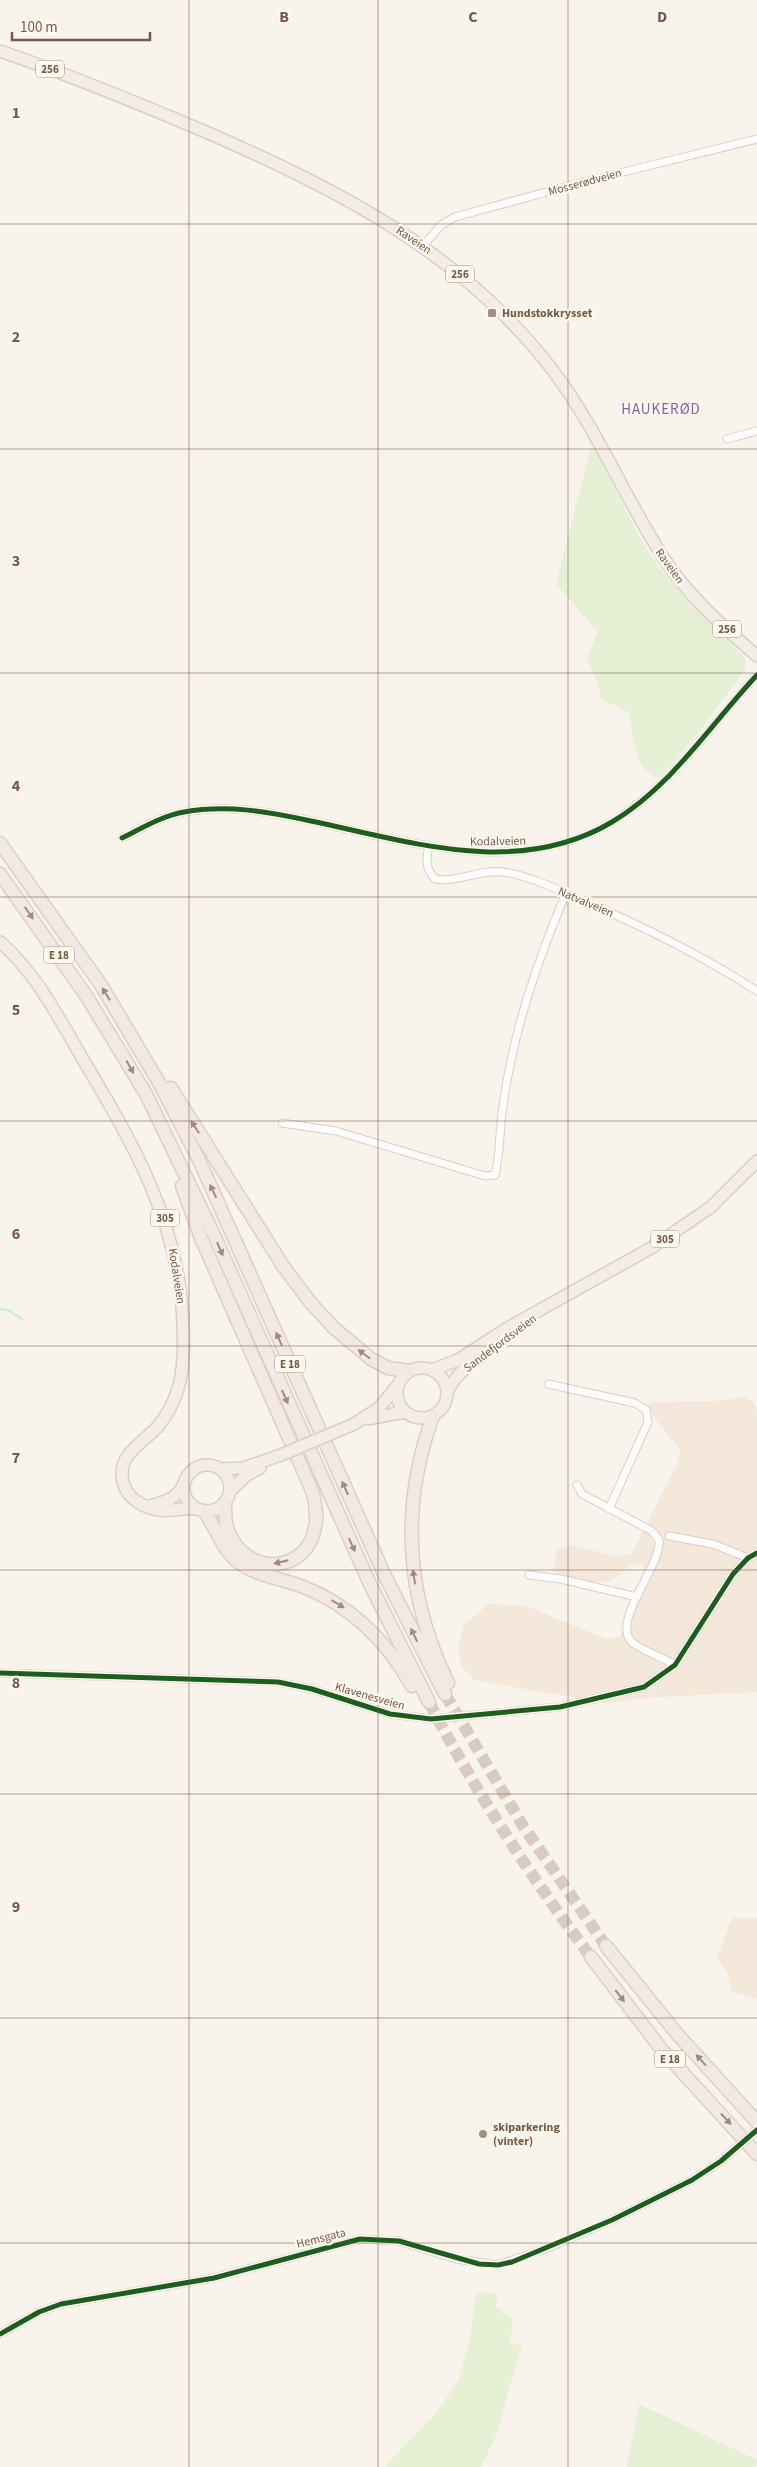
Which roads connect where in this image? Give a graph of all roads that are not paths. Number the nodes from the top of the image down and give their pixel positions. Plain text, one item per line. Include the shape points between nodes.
1 (0, 51) edge
2 (757, 139) edge
3 (423, 246) junction
4 (757, 431) edge
5 (726, 439) dead end
6 (757, 656) edge
7 (757, 675) edge
8 (122, 838) dead end
9 (0, 843) edge
10 (429, 846) junction
11 (0, 874) edge
12 (566, 893) junction
13 (0, 942) edge
14 (757, 991) edge
15 (133, 1036) junction
16 (146, 1094) junction
17 (282, 1123) dead end
18 (757, 1161) edge
19 (559, 1300) junction
20 (432, 1370) junction
21 (409, 1371) junction
22 (548, 1384) dead end
23 (398, 1385) junction
24 (447, 1392) junction
25 (405, 1412) junction
26 (433, 1416) junction
27 (354, 1424) junction
28 (281, 1455) junction
29 (221, 1469) junction
30 (186, 1481) junction
31 (577, 1486) dead end
32 (228, 1496) junction
33 (147, 1506) junction
34 (609, 1509) junction
35 (201, 1510) junction
36 (669, 1536) dead end
37 (757, 1553) edge
38 (748, 1558) junction
39 (529, 1575) dead end
40 (637, 1597) junction
41 (675, 1665) junction
42 (0, 1673) edge
43 (606, 1946) tunnel mouth
44 (591, 1957) tunnel mouth
45 (757, 2122) edge
46 (757, 2130) edge
47 (757, 2154) edge
48 (0, 2334) edge

1 - 3 main road, Raveien / 256 via 100,88 246,150 343,197
2 - 3 street, Mosserødveien via 455,217 441,225
3 - 6 main road, Raveien / 256 via 504,314 541,355 588,421 666,562 698,601
4 - 5 street
7 - 10 street, Kodalveien via 660,786 612,822 573,840 528,851 478,853
8 - 10 street, Kodalveien via 167,817 222,808 266,812
15 -> 9 highway, E 18 via 75,947
10 - 12 street, Natvalveien via 425,862 435,879 455,880 474,874 503,872
11 -> 16 highway, E 18 via 87,997
12 - 14 street, Natvalveien via 681,945
12 - 17 street via 543,948 518,1032 503,1106 495,1174 485,1176 336,1131
13 - 33 main road, Kodalveien / 305 via 34,980 104,1094 156,1194 173,1245 183,1316 180,1383 165,1417 128,1454 122,1468 126,1492 136,1502
21 -> 15 highway via 388,1368 371,1359 334,1328 310,1302 283,1266 188,1118 146,1044
15 - 26 highway, E 18 via 199,1160 382,1567 448,1692 420,1610 412,1562 413,1506
16 -> 32 highway, E 18 via 145,1109 177,1173 205,1247 308,1480 316,1507 315,1530 305,1549 289,1561 273,1564 252,1560 231,1538 226,1519
16 - 35 highway, E 18 via 206,1218 425,1703 381,1640 357,1617 302,1586 241,1564 229,1553
18 - 19 main road, Sandefjordsveien / 305 via 711,1207 682,1228
19 - 20 main road, Sandefjordsveien / 305 via 506,1328 458,1360
19 - 24 main road, Sandefjordsveien / 305 via 465,1367
20 - 21 main road, 305 via 420,1368
20 - 24 main road via 443,1378
21 - 23 main road, 305
22 - 34 street via 635,1403 646,1410 648,1422
23 - 25 main road via 398,1402
23 - 27 main road, 305 via 379,1408
24 - 26 main road, 305 via 444,1406
25 - 26 main road, 305 via 415,1418
25 - 27 main road, 305
27 - 28 main road, 305, bridge
28 - 29 main road, 305 via 243,1468
28 - 32 main road, 305 via 247,1475
29 - 30 main road, 305 via 203,1465 192,1471
29 - 32 main road via 228,1479
30 - 33 main road, 305 via 180,1493 168,1501
30 - 35 main road via 187,1499
31 - 34 street via 582,1494
32 - 35 main road, 305 via 216,1509
33 - 35 main road, Kodalveien / 305 via 161,1511 186,1507
34 - 40 street via 652,1531 659,1540 657,1556
36 - 38 street via 713,1544
37 - 38 street, Klavenesveien
38 - 41 street, Klavenesveien via 724,1587
39 - 40 street
40 - 41 street via 628,1620 628,1637 635,1645
41 - 42 street, Klavenesveien via 644,1687 567,1706 431,1719 390,1714 312,1689 278,1682
45 -> 43 highway, E 18 via 678,2035
44 -> 47 highway, E 18 via 662,2050
46 - 48 street, Hemsgata, bridge via 721,2161 692,2180 553,2246 498,2265 456,2259 398,2240 360,2239 214,2278 61,2304 39,2312

